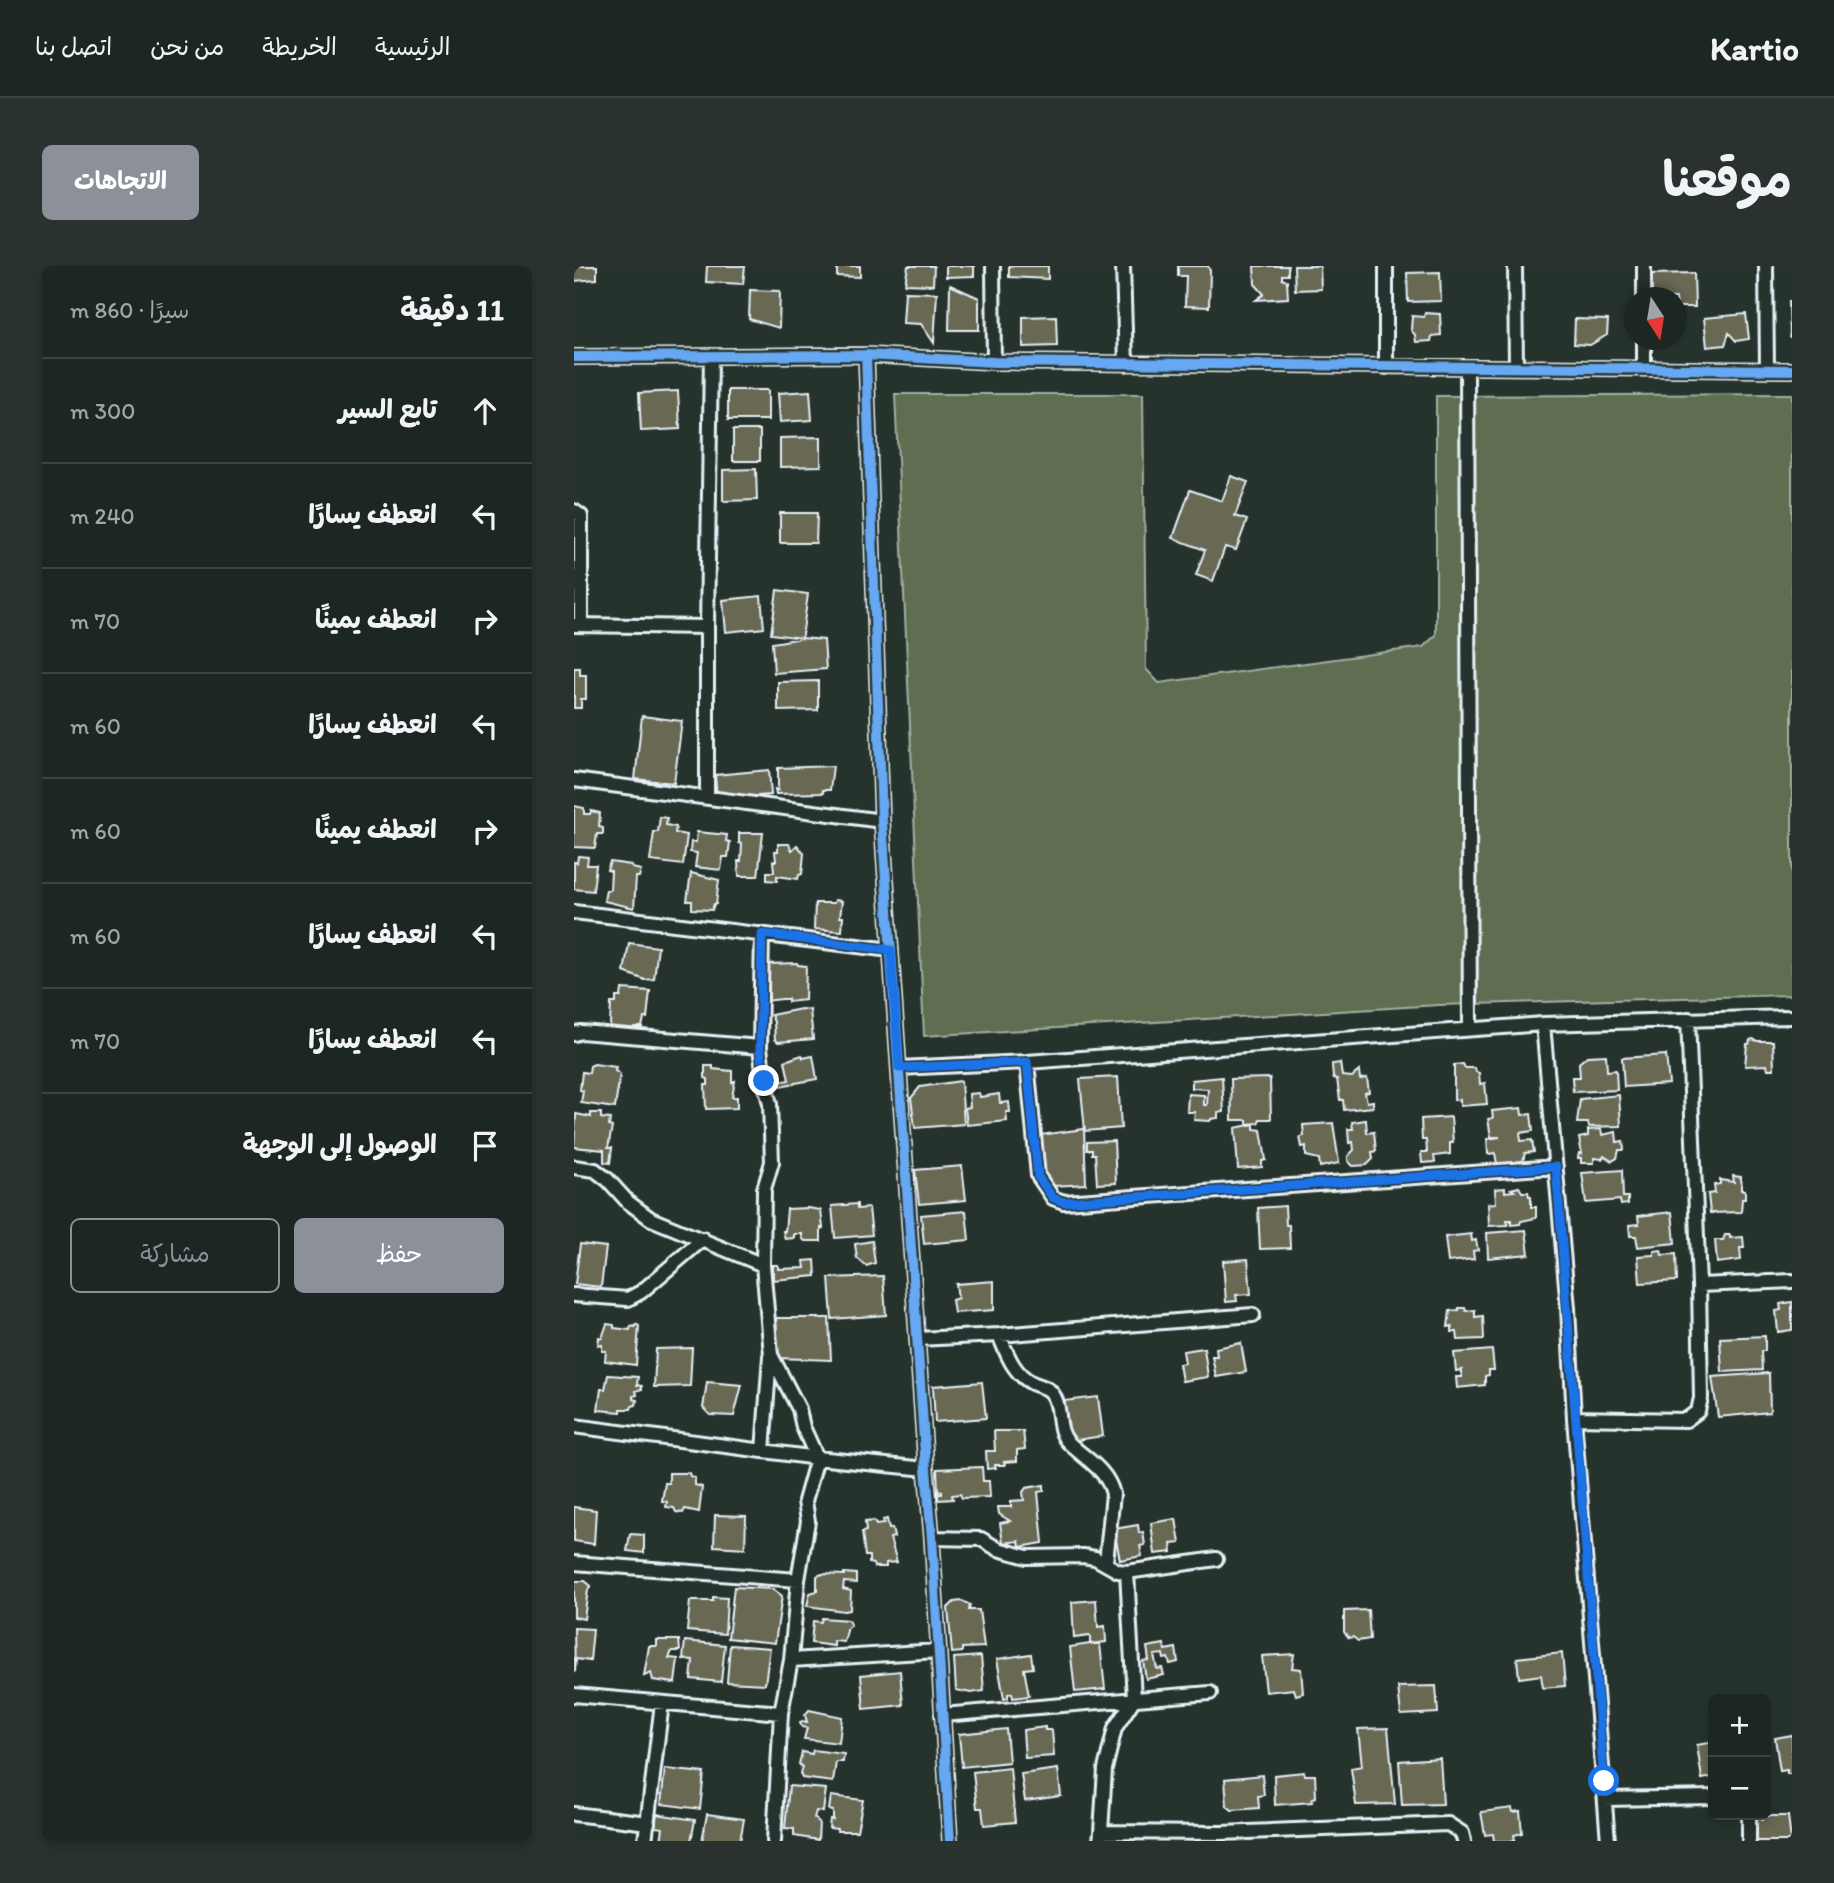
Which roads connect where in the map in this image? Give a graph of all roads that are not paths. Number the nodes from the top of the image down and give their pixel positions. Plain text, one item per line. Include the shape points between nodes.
1 (992, 266) edge
2 (1124, 266) edge
3 (1387, 266) edge
4 (1515, 266) edge
5 (1644, 266) edge
6 (1766, 266) edge
7 (1644, 287) edge
8 (1644, 350) edge
9 (866, 355) junction
10 (711, 356) junction
11 (574, 357) edge
12 (994, 362) junction
13 (1126, 364) junction
14 (1468, 366) junction
15 (1386, 367) junction
16 (1516, 367) junction
17 (1644, 368) junction
18 (1767, 369) junction
19 (1792, 370) edge
20 (574, 511) edge
21 (578, 625) edge
22 (706, 626) junction
23 (574, 780) edge
24 (707, 797) junction
25 (882, 821) junction
26 (574, 912) edge
27 (762, 934) junction
28 (891, 950) junction
29 (1792, 1017) edge
30 (1688, 1019) junction
31 (1543, 1024) junction
32 (1470, 1029) junction
33 (574, 1034) edge
34 (760, 1047) junction
35 (1027, 1062) junction
36 (899, 1068) junction
37 (574, 1167) edge
38 (1556, 1167) junction
39 (703, 1239) junction
40 (762, 1265) junction
41 (1792, 1281) edge
42 (1699, 1285) junction
43 (574, 1295) edge
44 (1253, 1315) dead end
45 (999, 1335) junction
46 (917, 1339) junction
47 (771, 1355) junction
48 (1574, 1418) junction
49 (574, 1426) edge
50 (763, 1451) junction
51 (817, 1458) junction
52 (926, 1469) junction
53 (932, 1538) junction
54 (1216, 1559) dead end
55 (1106, 1562) junction
56 (574, 1563) edge
57 (1127, 1572) junction
58 (798, 1580) junction
59 (938, 1651) junction
60 (791, 1660) junction
61 (1210, 1693) dead end
62 (574, 1695) edge
63 (1135, 1699) junction
64 (662, 1703) junction
65 (781, 1713) junction
66 (942, 1716) junction
67 (1708, 1797) edge
68 (1605, 1799) junction
69 (574, 1814) edge
70 (1749, 1820) edge
71 (648, 1823) junction
72 (1101, 1836) edge
73 (1221, 1837) edge
74 (645, 1841) edge
75 (774, 1841) edge
76 (950, 1841) edge
77 (1464, 1841) edge
78 (1608, 1841) edge
79 (1749, 1841) edge

1 - 12 street
2 - 13 street
3 - 15 street
4 - 16 street
5 - 7 street
6 - 18 street
8 - 17 street
9 - 10 street
9 - 12 street
9 - 25 street
10 - 11 street
10 - 22 street
12 - 13 street
13 - 15 street
14 - 15 street
14 - 16 street
14 - 32 street
16 - 17 street
17 - 18 street
18 - 19 street
20 - 21 street via 581,516
21 - 22 street
22 - 24 street
23 - 24 street
24 - 25 street
25 - 28 street
26 - 27 street
27 - 28 street
27 - 34 street
28 - 36 street
29 - 30 street
30 - 31 street
30 - 42 street
31 - 32 street
31 - 38 street
32 - 35 street
33 - 34 street
34 - 40 street via 770,1104 772,1162 764,1189
35 - 36 street
35 - 38 street via 1038,1177 1053,1198 1064,1202
36 - 46 street
37 - 39 street via 595,1170 651,1219
38 - 48 street
39 - 40 street
39 - 43 street via 628,1299
40 - 47 street
41 - 42 street
42 - 48 street via 1698,1411 1686,1420
44 - 45 street
45 - 46 street
45 - 55 street via 1018,1374 1050,1390 1066,1440 1111,1484
46 - 52 street
47 - 50 street
47 - 51 street via 799,1409
48 - 68 street
49 - 50 street
50 - 51 street
51 - 52 street
51 - 58 street via 805,1501 808,1521
52 - 53 street
53 - 55 street via 981,1539 1014,1555 1083,1556
53 - 59 street
54 - 57 street
55 - 57 street
56 - 58 street
57 - 63 street
58 - 60 street
59 - 60 street
59 - 66 street
60 - 65 street
61 - 63 street
62 - 64 street
63 - 66 street
63 - 72 street via 1115,1728 1105,1769
64 - 65 street
64 - 71 street
65 - 75 street
66 - 76 street
67 - 68 street
68 - 78 street
69 - 71 street
70 - 79 street
71 - 74 street
72 - 73 street
73 - 77 street via 1448,1825 1462,1833

